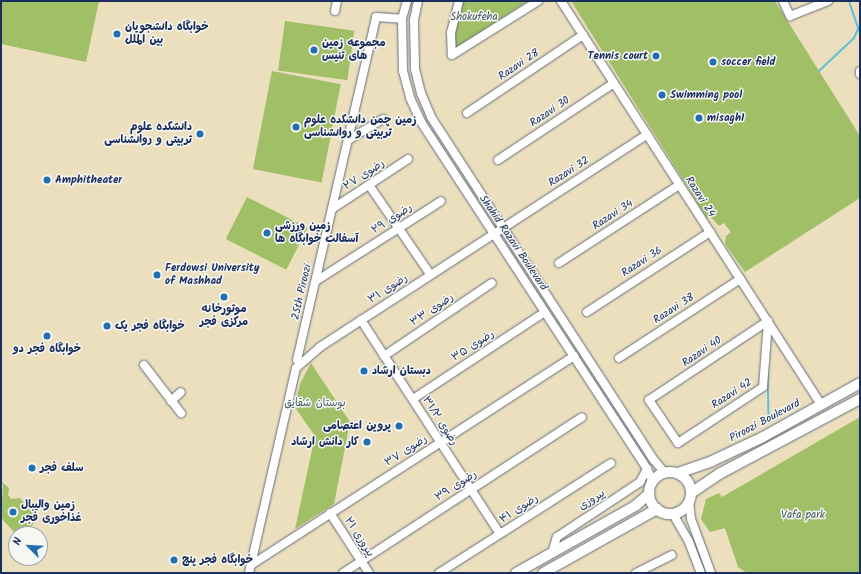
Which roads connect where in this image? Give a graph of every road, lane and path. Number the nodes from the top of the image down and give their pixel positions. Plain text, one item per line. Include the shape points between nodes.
1 (337, 1) edge
2 (406, 1) edge
3 (418, 1) edge
4 (459, 1) edge
5 (538, 1) edge
6 (561, 1) edge
7 (783, 1) edge
8 (828, 1) edge
9 (335, 11) dead end
10 (402, 18) junction
11 (583, 36) junction
12 (614, 83) junction
13 (467, 113) dead end
14 (384, 119) dead end
15 (647, 135) junction
16 (348, 140) junction
17 (408, 159) dead end
18 (498, 160) dead end
19 (369, 185) junction
20 (679, 185) junction
21 (440, 200) dead end
22 (332, 209) junction
23 (398, 228) junction
24 (503, 228) junction
25 (710, 232) junction
26 (494, 233) junction
27 (559, 263) dead end
28 (430, 274) junction
29 (740, 279) junction
30 (316, 281) junction
31 (492, 283) dead end
32 (545, 312) junction
33 (587, 312) dead end
34 (361, 320) junction
35 (768, 321) junction
36 (384, 356) junction
37 (574, 356) junction
38 (619, 358) dead end
39 (297, 364) junction
40 (144, 365) dead end
41 (860, 383) edge
42 (181, 392) dead end
43 (860, 399) edge
44 (171, 400) junction
45 (413, 400) junction
46 (822, 405) junction
47 (181, 413) dead end
48 (582, 417) dead end
49 (440, 442) junction
50 (678, 443) joint
51 (611, 463) dead end
52 (647, 469) junction
53 (665, 473) junction
54 (678, 473) junction
55 (653, 482) junction
56 (471, 489) junction
57 (650, 494) junction
58 (690, 498) junction
59 (657, 509) junction
60 (330, 513) junction
61 (673, 514) junction
62 (500, 534) junction
63 (552, 552) junction
64 (672, 555) dead end
65 (361, 561) junction
66 (250, 569) edge
67 (343, 573) edge
68 (369, 573) edge
69 (439, 573) edge
70 (516, 573) edge
71 (543, 573) edge
72 (636, 573) edge
73 (701, 573) edge
74 (711, 573) edge

1 - 9 street
2 - 10 street, Shahid Razavi Boulevard
3 - 24 street, Shahid Razavi Boulevard via 413,45 421,93 440,131
4 - 5 street via 451,32 452,55
6 - 11 street, Razavi 24
7 - 8 street via 790,16
10 - 16 street, 25th Piroozi via 376,17
10 - 26 street, Shahid Razavi Boulevard via 403,71 410,98 431,138
11 - 12 street, Razavi 24
11 - 13 street, Razavi 28
12 - 15 street, Razavi 24
12 - 18 street, Razavi 30
14 - 16 street
15 - 20 street, Razavi 24
15 - 24 street, Razavi 32
16 - 22 street, 25th Piroozi
17 - 19 street, رضوی ۲۷
19 - 22 street, رضوی ۲۷
19 - 23 street
20 - 25 street, Razavi 24
20 - 27 street, Razavi 34
21 - 23 street, رضوی ۲۹
22 - 30 street, 25th Piroozi
23 - 28 street
23 - 30 street, رضوی ۲۹
24 - 26 street, Razavi 32
24 - 53 street, Shahid Razavi Boulevard via 654,460
25 - 29 street, Razavi 24
25 - 33 street, Razavi 36
26 - 28 street, رضوی ۳۱
26 - 32 street, Shahid Razavi Boulevard
28 - 34 street, رضوی ۳۱
29 - 35 street, Razavi 24
29 - 38 street, Razavi 38
30 - 39 street, 25th Piroozi
31 - 36 street, رضوی ۳۳
32 - 37 street, Shahid Razavi Boulevard
32 - 45 street, رضوی ۳۵
34 - 36 street, رضوی ۳۱/۲
34 - 39 street, رضوی ۳۱
35 - 46 street, Razavi 24
35 - 50 street, Razavi 42 via 763,387
35 - 50 street, Razavi 40 via 649,400
36 - 45 street, رضوی ۳۱/۲
37 - 49 street, رضوی ۳۷
37 - 52 street, Shahid Razavi Boulevard
39 - 66 street, 25th Piroozi
40 - 44 street
41 - 46 main road, Piroozi Boulevard
42 - 44 street
43 - 58 main road via 719,474
44 - 47 street
45 - 49 street, رضوی ۳۱/۲
46 - 54 main road, Piroozi Boulevard via 725,455
48 - 56 street, رضوی ۳۹
49 - 56 street, رضوی ۳۱/۲
49 - 60 street, رضوی ۳۷
51 - 62 street, رضوی ۴۱
52 - 55 street, Shahid Razavi Boulevard
52 - 63 street, پیروزی via 640,482 557,537
53 - 54 main road
53 - 55 main road
54 - 58 main road via 690,485
55 - 57 main road
56 - 62 street, رضوی ۳۱/۲
56 - 65 street, رضوی ۳۹
57 - 59 main road
57 - 63 main road via 635,506
58 - 61 main road via 685,508
58 - 74 street via 691,519
59 - 61 main road
59 - 71 main road
60 - 65 street, پیروزی ۲۱
60 - 66 street, رضوی ۳۷
61 - 73 street via 689,542
62 - 69 street, رضوی ۴۱
63 - 70 main road
64 - 72 street
65 - 67 street, رضوی ۳۹
65 - 68 street, پیروزی ۲۱

